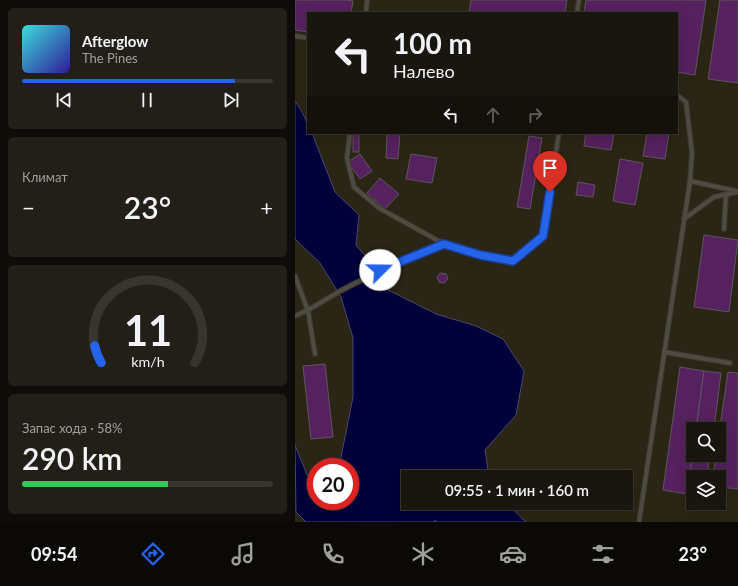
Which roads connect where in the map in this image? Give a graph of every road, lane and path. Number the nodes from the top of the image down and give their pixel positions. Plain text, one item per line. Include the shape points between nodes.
1 (367, 0) edge
2 (579, 0) edge
3 (366, 12) edge
4 (577, 12) edge
5 (295, 36) edge
6 (307, 38) edge
7 (678, 96) edge
8 (350, 134) edge
9 (559, 134) edge
10 (690, 181) junction
11 (738, 192) edge
12 (726, 194) junction
13 (684, 219) junction
14 (724, 229) dead end
15 (444, 244) junction
16 (295, 276) edge
17 (308, 311) junction
18 (295, 316) edge
19 (664, 352) junction
20 (315, 354) dead end
21 (730, 363) dead end
22 (639, 522) edge

1 - 3 lane
2 - 4 lane
5 - 6 lane
7 - 10 lane via 686,102 692,153
8 - 15 lane via 347,158 354,187 379,208
9 - 15 lane via 543,236 513,261 480,255
10 - 11 lane
10 - 13 lane
11 - 12 lane
12 - 13 lane via 714,197
12 - 14 lane
13 - 19 lane
15 - 17 lane via 380,270 327,297
16 - 17 lane
17 - 18 lane
17 - 20 lane
19 - 21 lane
19 - 22 lane

